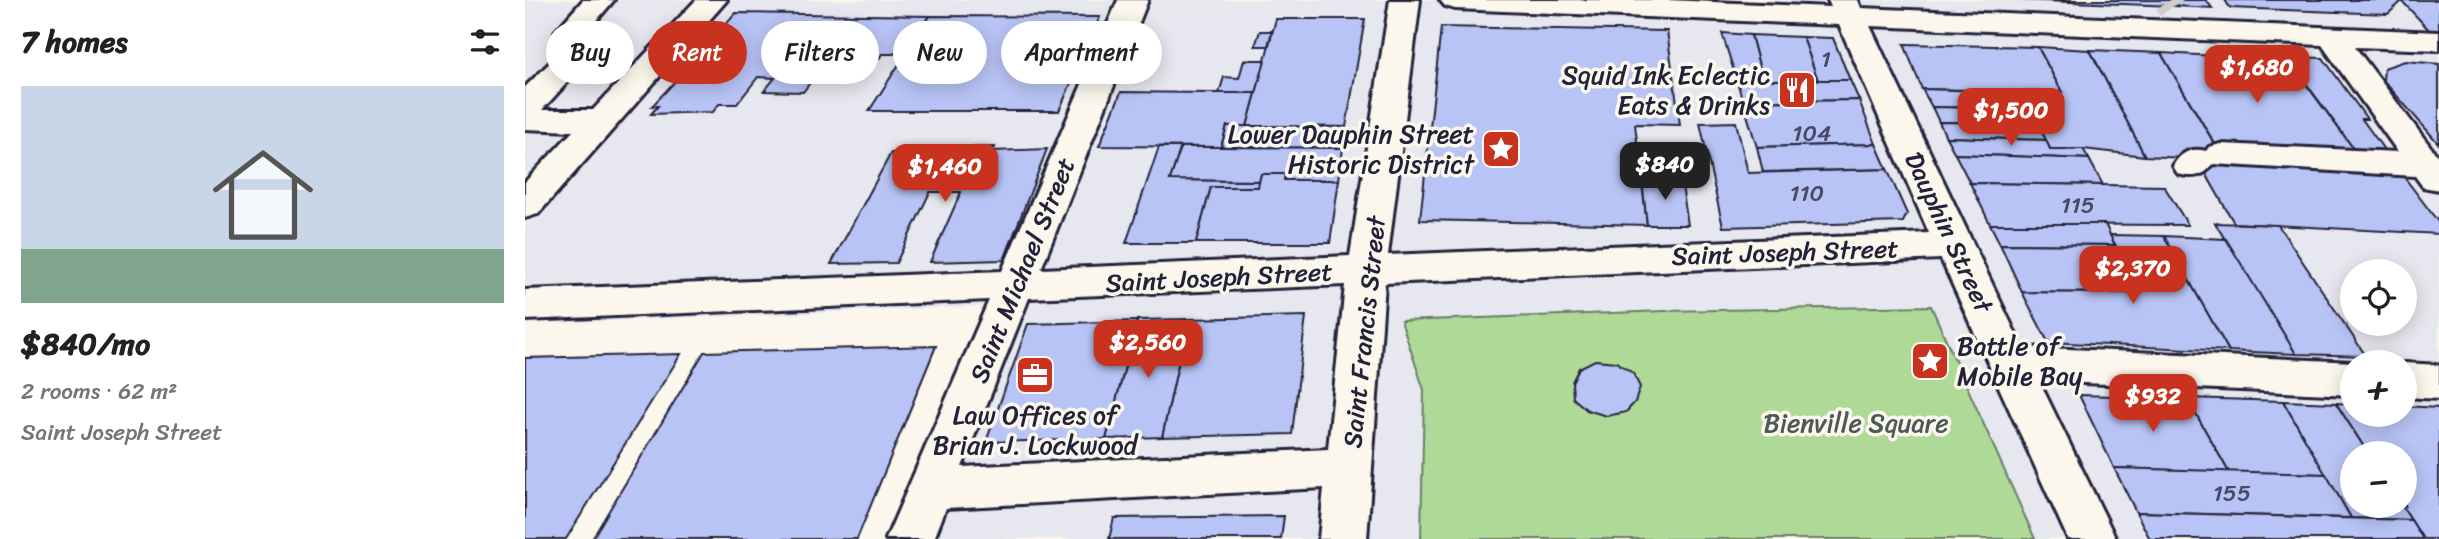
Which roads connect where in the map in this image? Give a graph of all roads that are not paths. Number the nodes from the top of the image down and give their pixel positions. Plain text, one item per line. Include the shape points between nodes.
1 (599, 0) edge
2 (712, 0) edge
3 (1133, 0) edge
4 (1405, 0) edge
5 (1455, 0) edge
6 (1847, 8) edge
7 (2037, 12) edge
8 (2332, 37) junction
9 (2439, 41) edge
10 (525, 113) edge
11 (601, 121) junction
12 (2203, 160) dead end
13 (2433, 174) edge
14 (525, 205) edge
15 (1954, 245) junction
16 (1368, 268) junction
17 (1016, 286) junction
18 (525, 305) edge
19 (2009, 363) junction
20 (2340, 377) edge
21 (2417, 381) edge
22 (2439, 382) edge
23 (1350, 467) junction
24 (932, 489) junction
25 (910, 539) edge
26 (1343, 539) edge
27 (2092, 539) edge

1 - 10 street via 570,32 580,51 530,100
2 - 11 street
3 - 17 street, Saint Michael Street
4 - 16 street, Saint Francis Street
5 - 6 street
6 - 7 street
6 - 15 street, Dauphin Street
7 - 8 street via 2183,18
8 - 9 street
8 - 13 street
10 - 11 street via 533,120
11 - 14 street
12 - 13 street
15 - 16 street, Saint Joseph Street
15 - 19 street, Dauphin Street
16 - 17 street, Saint Joseph Street
16 - 23 street, Saint Francis Street
17 - 18 street, Saint Joseph Street
17 - 24 street, Saint Michael Street
19 - 20 street
19 - 27 street, Dauphin Street
21 - 22 street
23 - 24 street
23 - 26 street, Saint Francis Street
24 - 25 street, Saint Michael Street

